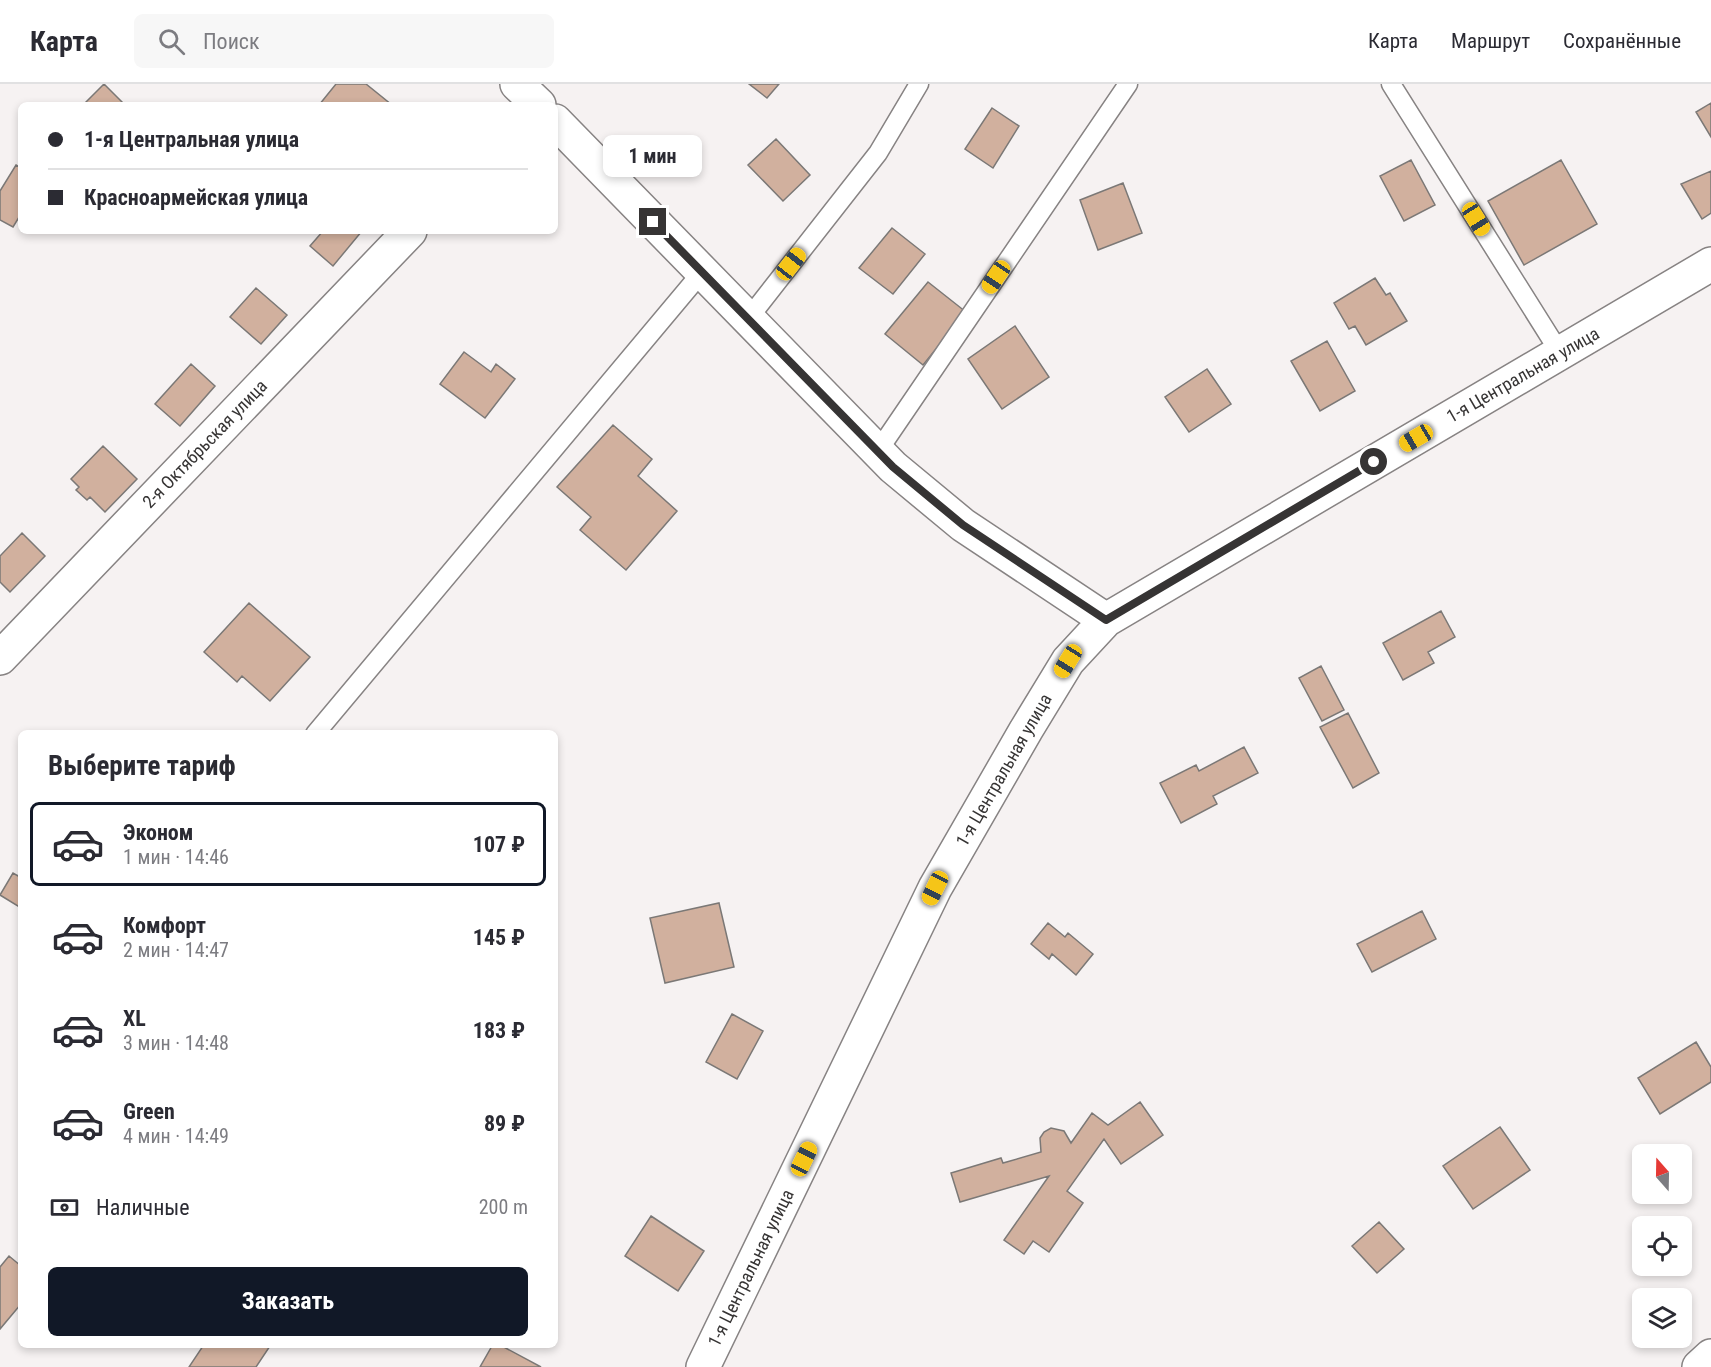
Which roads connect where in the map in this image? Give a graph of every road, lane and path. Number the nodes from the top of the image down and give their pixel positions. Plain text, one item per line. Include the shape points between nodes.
1 (919, 84) edge
2 (1128, 84) edge
3 (1391, 84) edge
4 (558, 125) edge
5 (407, 234) edge
6 (1711, 264) edge
7 (702, 272) junction
8 (748, 319) junction
9 (1560, 353) junction
10 (878, 451) junction
11 (1106, 620) junction
12 (0, 658) edge
13 (318, 730) edge
14 (1711, 1356) edge
15 (703, 1367) edge
16 (1699, 1367) edge

1 - 8 lane via 878,153
2 - 10 lane
3 - 9 lane
4 - 7 street
5 - 12 street, 2-я Октябрьская улица
6 - 9 street, 1-я Центральная улица
7 - 8 street
7 - 13 lane
8 - 10 street
9 - 11 street, 1-я Центральная улица
10 - 11 street via 963,525
11 - 15 street, 1-я Центральная улица via 1068,661 935,888
14 - 16 street

